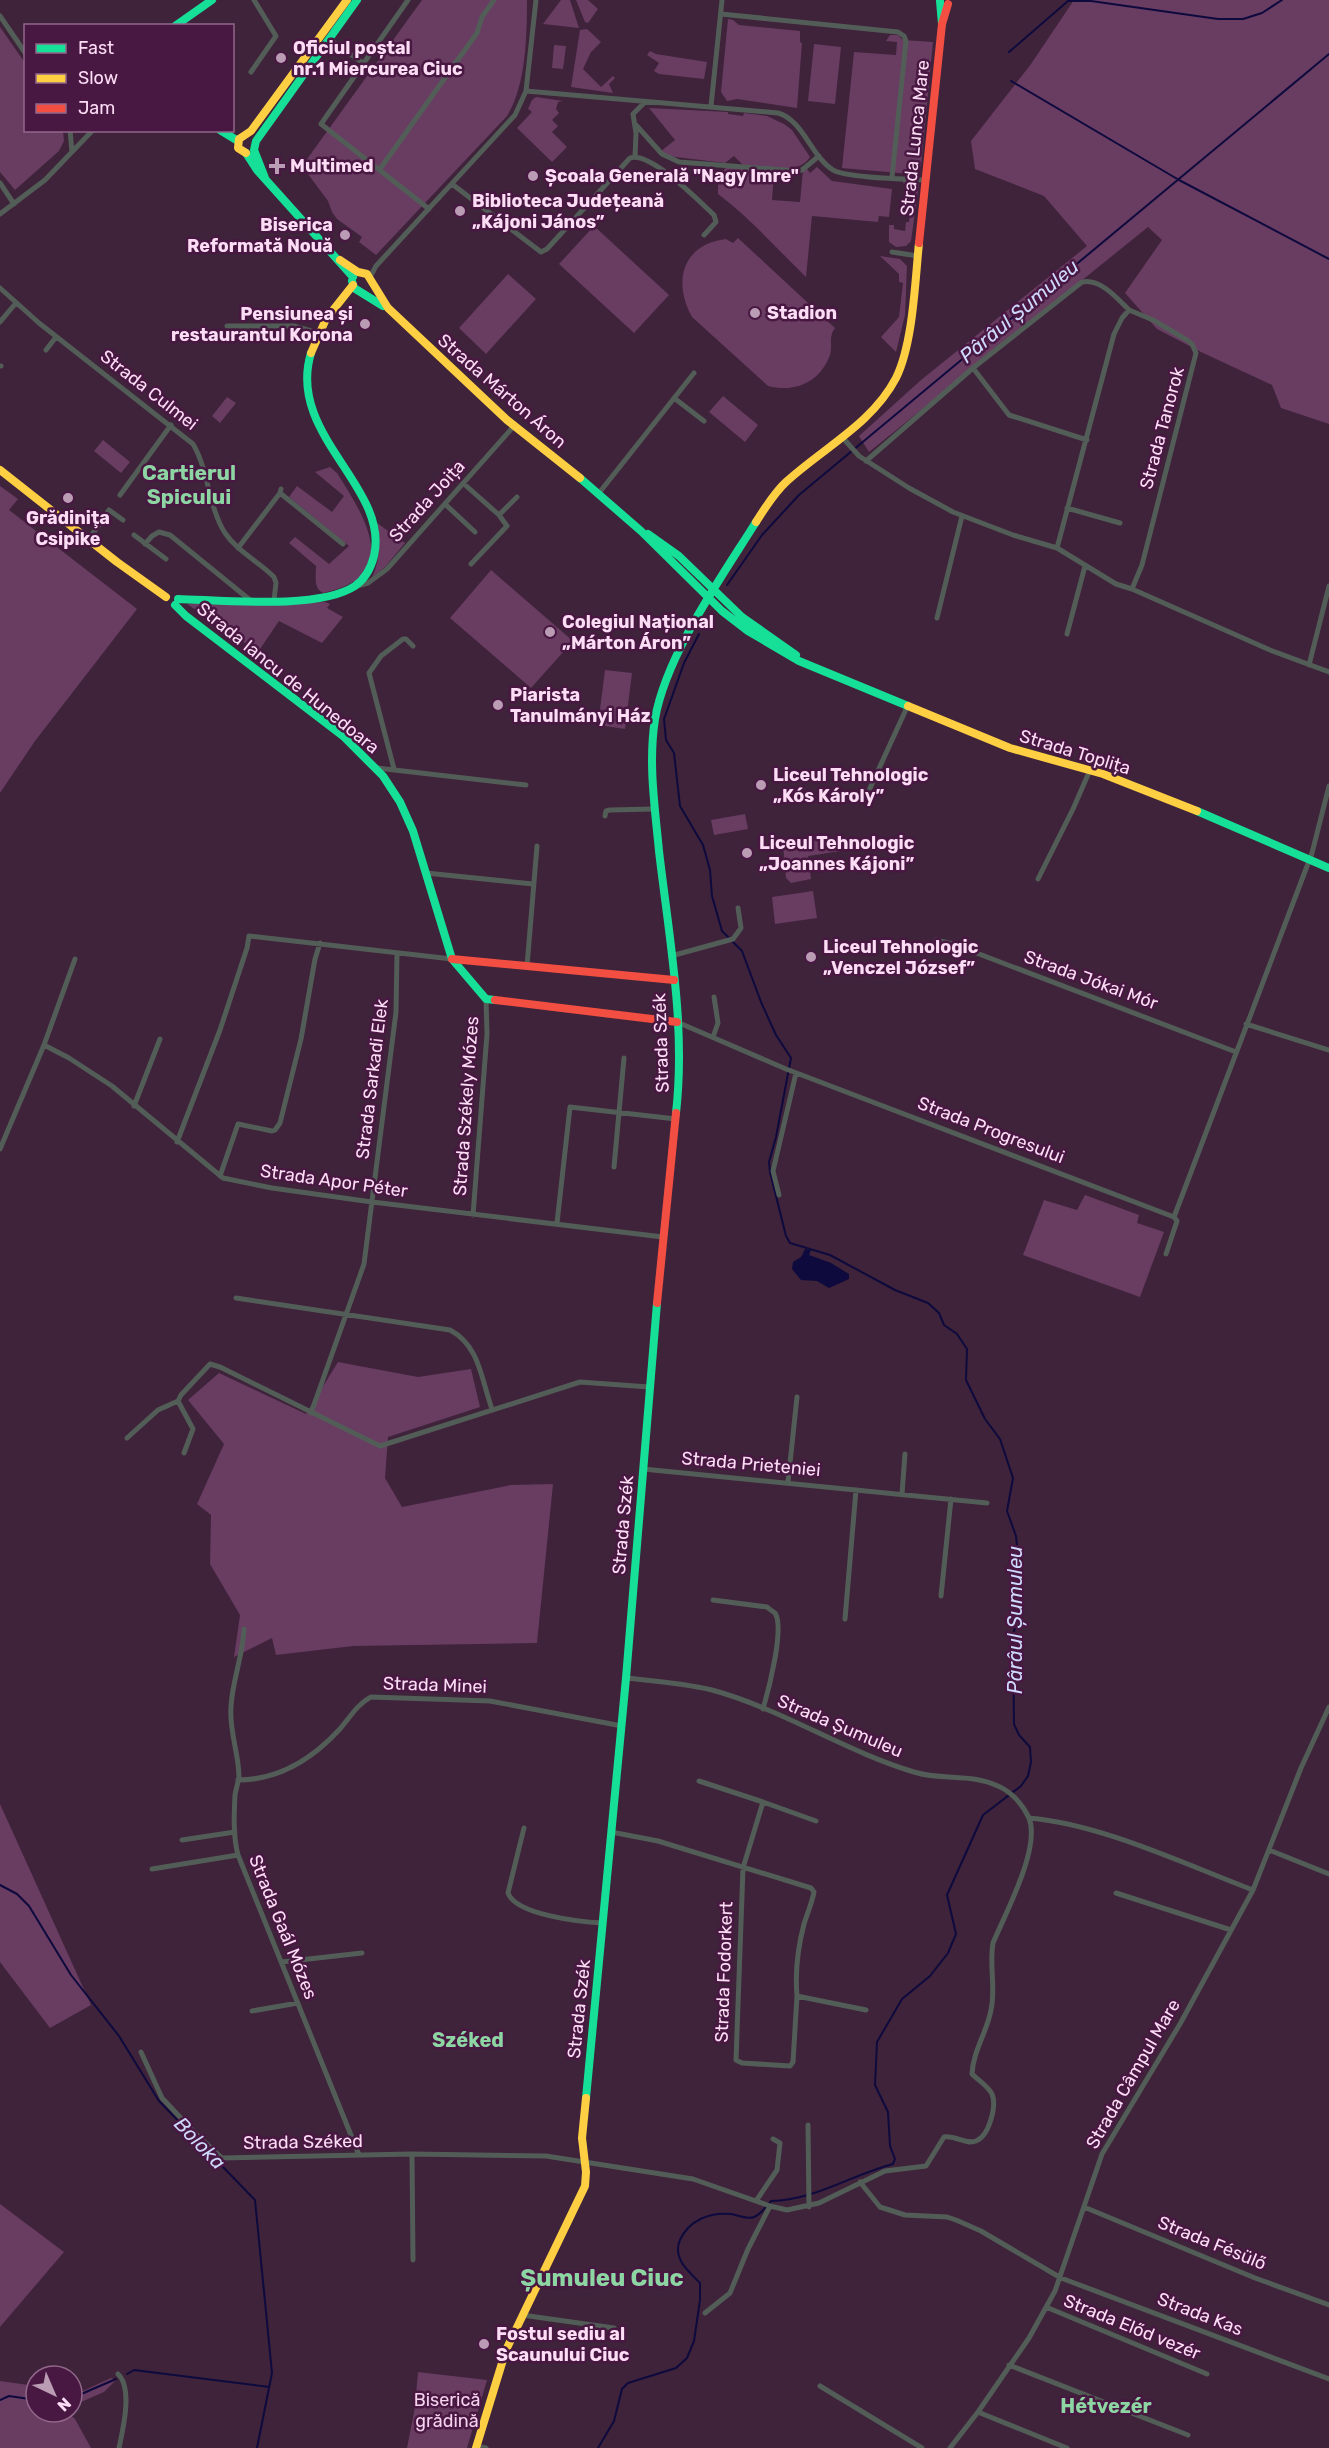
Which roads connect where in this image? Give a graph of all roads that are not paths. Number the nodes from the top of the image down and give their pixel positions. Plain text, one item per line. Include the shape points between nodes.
1 (212, 0) edge
2 (255, 0) edge
3 (347, 0) edge
4 (357, 0) edge
5 (408, 0) edge
6 (494, 0) edge
7 (536, 0) edge
8 (722, 0) edge
9 (946, 1) edge
10 (720, 14) junction
11 (0, 16) edge
12 (178, 24) edge
13 (329, 39) junction
14 (24, 51) edge
15 (363, 63) junction
16 (251, 72) dead end
17 (526, 91) junction
18 (645, 102) junction
19 (711, 106) junction
20 (636, 125) junction
21 (70, 132) edge
22 (91, 132) edge
23 (223, 132) edge
24 (247, 135) junction
25 (238, 141) junction
26 (252, 148) junction
27 (72, 152) junction
28 (819, 156) junction
29 (635, 157) junction
30 (380, 169) junction
31 (892, 177) junction
32 (926, 180) junction
33 (0, 183) edge
34 (452, 184) junction
35 (14, 204) junction
36 (429, 209) junction
37 (0, 213) edge
38 (704, 235) dead end
39 (892, 252) dead end
40 (918, 256) junction
41 (361, 281) junction
42 (0, 288) edge
43 (16, 303) junction
44 (388, 308) junction
45 (1130, 310) junction
46 (0, 322) edge
47 (227, 326) dead end
48 (318, 333) junction
49 (56, 337) junction
50 (46, 350) dead end
51 (973, 368) junction
52 (694, 373) dead end
53 (674, 398) junction
54 (704, 421) dead end
55 (171, 425) junction
56 (514, 426) junction
57 (842, 437) junction
58 (1087, 440) junction
59 (866, 461) junction
60 (0, 470) edge
61 (463, 483) junction
62 (599, 493) junction
63 (120, 495) dead end
64 (517, 497) dead end
65 (445, 504) junction
66 (1067, 508) junction
67 (499, 515) junction
68 (962, 516) junction
69 (123, 520) dead end
70 (1120, 523) dead end
71 (641, 531) junction
72 (475, 532) dead end
73 (134, 535) dead end
74 (89, 539) junction
75 (146, 544) junction
76 (343, 544) dead end
77 (238, 548) junction
78 (1057, 548) junction
79 (166, 559) dead end
80 (471, 564) dead end
81 (1085, 566) junction
82 (356, 586) junction
83 (1329, 586) edge
84 (714, 589) junction
85 (1132, 589) junction
86 (709, 598) junction
87 (250, 600) junction
88 (274, 600) junction
89 (176, 602) junction
90 (937, 618) dead end
91 (1067, 634) dead end
92 (413, 646) dead end
93 (813, 665) junction
94 (1309, 666) junction
95 (1329, 672) edge
96 (908, 705) junction
97 (377, 768) junction
98 (394, 769) junction
99 (1090, 770) junction
100 (526, 785) dead end
101 (1329, 786) edge
102 (866, 797) dead end
103 (654, 809) junction
104 (605, 816) dead end
105 (537, 846) dead end
106 (1309, 859) junction
107 (1329, 868) edge
108 (426, 873) junction
109 (1038, 879) dead end
110 (533, 884) junction
111 (738, 908) dead end
112 (936, 940) dead end
113 (320, 944) junction
114 (397, 953) junction
115 (671, 956) junction
116 (75, 959) dead end
117 (452, 959) junction
118 (526, 966) junction
119 (674, 980) junction
120 (714, 997) dead end
121 (486, 999) junction
122 (677, 1022) junction
123 (1246, 1024) junction
124 (713, 1037) junction
125 (160, 1039) dead end
126 (44, 1045) junction
127 (1329, 1050) edge
128 (1236, 1052) junction
129 (624, 1058) dead end
130 (792, 1071) junction
131 (134, 1107) junction
132 (619, 1112) junction
133 (676, 1119) junction
134 (177, 1142) junction
135 (0, 1149) edge
136 (614, 1167) dead end
137 (220, 1176) junction
138 (779, 1195) dead end
139 (372, 1202) junction
140 (473, 1215) junction
141 (1174, 1217) junction
142 (557, 1223) junction
143 (663, 1237) junction
144 (1166, 1254) dead end
145 (236, 1298) dead end
146 (347, 1313) junction
147 (649, 1388) junction
148 (797, 1396) dead end
149 (178, 1401) junction
150 (492, 1409) junction
151 (311, 1413) junction
152 (127, 1438) dead end
153 (184, 1453) dead end
154 (905, 1454) dead end
155 (643, 1469) junction
156 (788, 1482) junction
157 (856, 1490) junction
158 (902, 1494) junction
159 (951, 1499) junction
160 (987, 1503) dead end
161 (941, 1596) dead end
162 (713, 1600) dead end
163 (845, 1619) dead end
164 (244, 1629) dead end
165 (626, 1678) junction
166 (1329, 1707) edge
167 (763, 1709) junction
168 (622, 1726) junction
169 (238, 1780) junction
170 (699, 1782) dead end
171 (763, 1802) junction
172 (1029, 1818) junction
173 (816, 1821) dead end
174 (524, 1828) dead end
175 (235, 1832) junction
176 (611, 1832) junction
177 (182, 1840) dead end
178 (1269, 1850) junction
179 (238, 1855) junction
180 (743, 1868) junction
181 (152, 1869) dead end
182 (1329, 1874) edge
183 (1253, 1890) junction
184 (1116, 1893) dead end
185 (603, 1923) junction
186 (1231, 1930) junction
187 (362, 1953) dead end
188 (282, 1962) junction
189 (797, 1996) junction
190 (298, 2003) junction
191 (866, 2010) dead end
192 (252, 2011) dead end
193 (141, 2052) dead end
194 (808, 2125) dead end
195 (773, 2139) dead end
196 (412, 2154) junction
197 (359, 2156) junction
198 (583, 2161) junction
199 (860, 2182) junction
200 (756, 2201) junction
201 (770, 2206) junction
202 (809, 2206) junction
203 (1084, 2207) junction
204 (413, 2260) dead end
205 (1061, 2278) junction
206 (1329, 2305) edge
207 (1046, 2307) junction
208 (705, 2313) dead end
209 (522, 2315) junction
210 (614, 2328) dead end
211 (1009, 2365) junction
212 (118, 2374) dead end
213 (1207, 2374) dead end
214 (1329, 2379) edge
215 (820, 2386) dead end
216 (978, 2412) junction
217 (1188, 2435) dead end
218 (476, 2447) edge
219 (120, 2448) edge
220 (486, 2448) edge
221 (922, 2448) edge
222 (950, 2448) edge
223 (1067, 2448) edge

1 - 12 street
2 - 16 street via 276,36
3 - 24 street
4 - 13 street
5 - 15 street
6 - 30 street via 477,33
7 - 17 street
8 - 10 street
9 - 32 street, Strada Lunca Mare
10 - 19 street
10 - 31 street via 903,35 906,41
11 - 14 street
13 - 15 street
13 - 26 street
15 - 30 street via 321,124
17 - 18 street
17 - 34 street via 511,121
18 - 19 street
18 - 20 street via 633,114
19 - 28 street via 783,115
20 - 28 street via 662,154 679,162 796,171
20 - 29 street
21 - 27 street
22 - 27 street
23 - 25 street
24 - 25 street
24 - 26 street via 253,137
25 - 26 street via 238,148
26 - 41 street via 265,178
27 - 35 street
28 - 31 street via 842,173
29 - 34 street via 541,252
29 - 38 street via 660,168 714,215 716,222
30 - 36 street
31 - 32 street
32 - 40 street, Strada Lunca Mare
33 - 35 street
34 - 36 street
35 - 37 street
36 - 41 street
39 - 40 street
40 - 57 street, Strada Lunca Mare via 908,334 897,376 878,405
41 - 44 street, Strada Márton Áron
41 - 44 street, Strada Márton Áron
41 - 48 street via 326,317
42 - 43 street, Strada Culmei
43 - 46 street
43 - 49 street, Strada Culmei
44 - 56 street, Strada Márton Áron
45 - 51 street, Strada Tanorok via 1101,285 1091,280 1082,282
45 - 58 street via 1114,334
45 - 85 street, Strada Tanorok via 1187,340 1196,353 1142,565
47 - 48 street via 294,326
48 - 82 street via 307,375 309,400 371,517 376,540 373,565
49 - 50 street
49 - 55 street, Strada Culmei
51 - 58 street via 1010,415
51 - 59 street, Strada Tanorok
52 - 53 street
53 - 54 street
53 - 62 street
55 - 63 street
55 - 77 street, Strada Culmei via 198,453 218,520
56 - 61 street, Strada Joița
56 - 62 street, Strada Márton Áron
57 - 59 street
57 - 84 street, Strada Lunca Mare via 773,496
58 - 66 street
59 - 68 street
60 - 74 street
61 - 65 street, Strada Joița
61 - 67 street
62 - 71 street, Strada Márton Áron
64 - 67 street
65 - 72 street
65 - 82 street, Strada Joița via 387,569 368,583
66 - 70 street
66 - 78 street
67 - 80 street via 507,526
68 - 78 street
68 - 90 street
69 - 74 street via 110,510
71 - 84 street, Strada Márton Áron via 676,553
71 - 86 street, Strada Márton Áron
73 - 75 street
74 - 89 street via 166,597 168,604
75 - 79 street
75 - 87 street via 159,532 170,536
76 - 77 street via 280,491
77 - 88 street, Strada Culmei via 274,577
78 - 81 street
81 - 85 street
81 - 91 street
82 - 88 street, Strada Iancu de Hunedoara via 329,595
83 - 94 street
84 - 86 street, Strada Lunca Mare
84 - 93 street, Strada Toplița via 760,631
85 - 94 street
86 - 93 street, Strada Toplița via 756,636
86 - 103 street, Strada Szék via 675,661 657,711 652,760
87 - 88 street, Strada Iancu de Hunedoara
87 - 89 street, Strada Iancu de Hunedoara
89 - 97 street, Strada Iancu de Hunedoara via 186,616 343,736
92 - 98 street via 403,639 381,656 369,673
93 - 96 street, Strada Toplița
94 - 95 street
96 - 99 street, Strada Toplița via 1028,756
96 - 102 street
97 - 98 street
97 - 108 street, Strada Iancu de Hunedoara via 408,817
98 - 100 street
99 - 106 street, Strada Toplița
99 - 109 street
101 - 106 street
103 - 104 street via 610,810
103 - 115 street, Strada Szék
105 - 110 street
106 - 107 street, Strada Toplița
106 - 123 street
108 - 110 street
108 - 117 street, Strada Iancu de Hunedoara
110 - 118 street
111 - 115 street via 741,928 733,939
112 - 128 street, Strada Jókai Mór
113 - 114 street
113 - 134 street via 249,936 220,1030
113 - 137 street via 280,1123 272,1131 238,1124
114 - 117 street
114 - 139 street, Strada Sarkadi Elek via 396,1012
115 - 119 street, Strada Szék
116 - 126 street
117 - 118 street
117 - 121 street, Strada Iancu de Hunedoara
118 - 119 street
119 - 122 street, Strada Szék
120 - 124 street via 718,1023
121 - 122 street
121 - 140 street, Strada Székely Mózes via 488,1034
122 - 124 street, Strada Progresului
122 - 133 street, Strada Szék via 680,1073
123 - 127 street
123 - 128 street
124 - 130 street, Strada Progresului
125 - 131 street
126 - 131 street, Strada Apor Péter via 112,1086
126 - 135 street
128 - 141 street
129 - 132 street
130 - 138 street via 773,1171
130 - 141 street, Strada Progresului
131 - 134 street, Strada Apor Péter
132 - 133 street
132 - 136 street
132 - 142 street via 570,1107
133 - 143 street, Strada Szék
134 - 137 street, Strada Apor Péter
137 - 139 street, Strada Apor Péter via 272,1188
139 - 140 street, Strada Apor Péter
139 - 146 street, Strada Sarkadi Elek via 364,1264
140 - 142 street, Strada Apor Péter
141 - 144 street via 1177,1221
142 - 143 street, Strada Apor Péter
143 - 147 street, Strada Szék
145 - 146 street
146 - 150 street via 438,1327 461,1336 471,1346
146 - 151 street, Strada Sarkadi Elek
147 - 150 street via 580,1382
147 - 155 street, Strada Szék
148 - 156 street
149 - 151 street via 210,1365
149 - 152 street via 158,1410
149 - 153 street via 193,1429
150 - 151 street via 380,1446
154 - 158 street
155 - 156 street, Strada Prieteniei
155 - 165 street, Strada Szék
156 - 157 street, Strada Prieteniei
157 - 158 street, Strada Prieteniei
157 - 163 street
158 - 159 street, Strada Prieteniei
159 - 160 street, Strada Prieteniei
159 - 161 street
162 - 167 street via 767,1607 775,1612 777,1642
164 - 169 street, Strada Gaál Mózes via 231,1707
165 - 167 street, Strada Șumuleu via 712,1690
165 - 168 street, Strada Szék
166 - 178 street, Strada Câmpul Mare
167 - 172 street, Strada Șumuleu via 916,1773 972,1778 997,1785 1014,1796
168 - 169 street, Strada Minei via 490,1701 371,1697 358,1706 327,1742 292,1767 271,1777
168 - 176 street, Strada Szék
169 - 175 street, Strada Gaál Mózes
170 - 171 street
171 - 173 street
171 - 180 street, Strada Fodorkert
172 - 183 street via 1052,1820 1105,1835
172 - 199 street via 1029,1850 993,1943 991,2012 972,2067 972,2074 993,2097 992,2115 984,2135 973,2142 944,2137 926,2166 885,2171
174 - 185 street via 508,1893 510,1899 572,1921
175 - 177 street
175 - 179 street, Strada Gaál Mózes
176 - 180 street, Strada Fodorkert via 658,1841
176 - 185 street, Strada Szék
178 - 182 street
178 - 183 street, Strada Câmpul Mare
179 - 181 street
179 - 188 street, Strada Gaál Mózes
180 - 189 street, Strada Fodorkert via 805,1885 814,1892 799,1946
180 - 189 street, Strada Fodorkert via 736,2060 790,2066
183 - 186 street, Strada Câmpul Mare
184 - 186 street
185 - 198 street, Strada Szék
186 - 203 street, Strada Câmpul Mare via 1102,2154
187 - 188 street
188 - 190 street, Strada Gaál Mózes
189 - 191 street
190 - 192 street
190 - 197 street, Strada Gaál Mózes
193 - 197 street, Strada Széked via 162,2098 222,2158
194 - 202 street
195 - 200 street via 780,2143 779,2164
196 - 197 street, Strada Széked
196 - 198 street, Strada Széked
196 - 204 street
198 - 200 street via 693,2179
198 - 209 street, Strada Szék via 585,2186
199 - 202 street
199 - 205 street via 880,2206 919,2217 947,2217 969,2225
200 - 201 street
201 - 202 street via 787,2210
201 - 208 street via 730,2293
203 - 205 street, Strada Câmpul Mare
203 - 206 street, Strada Fésülő
205 - 207 street, Strada Câmpul Mare
205 - 214 street, Strada Kas
207 - 211 street, Strada Câmpul Mare
207 - 213 street, Strada Előd vezér
209 - 210 street
209 - 218 street, Strada Szék via 502,2361
211 - 216 street, Strada Câmpul Mare
211 - 217 street
212 - 219 street via 125,2381 126,2394
215 - 221 street
216 - 222 street, Strada Câmpul Mare
216 - 223 street
218 - 220 street, Strada Szék

